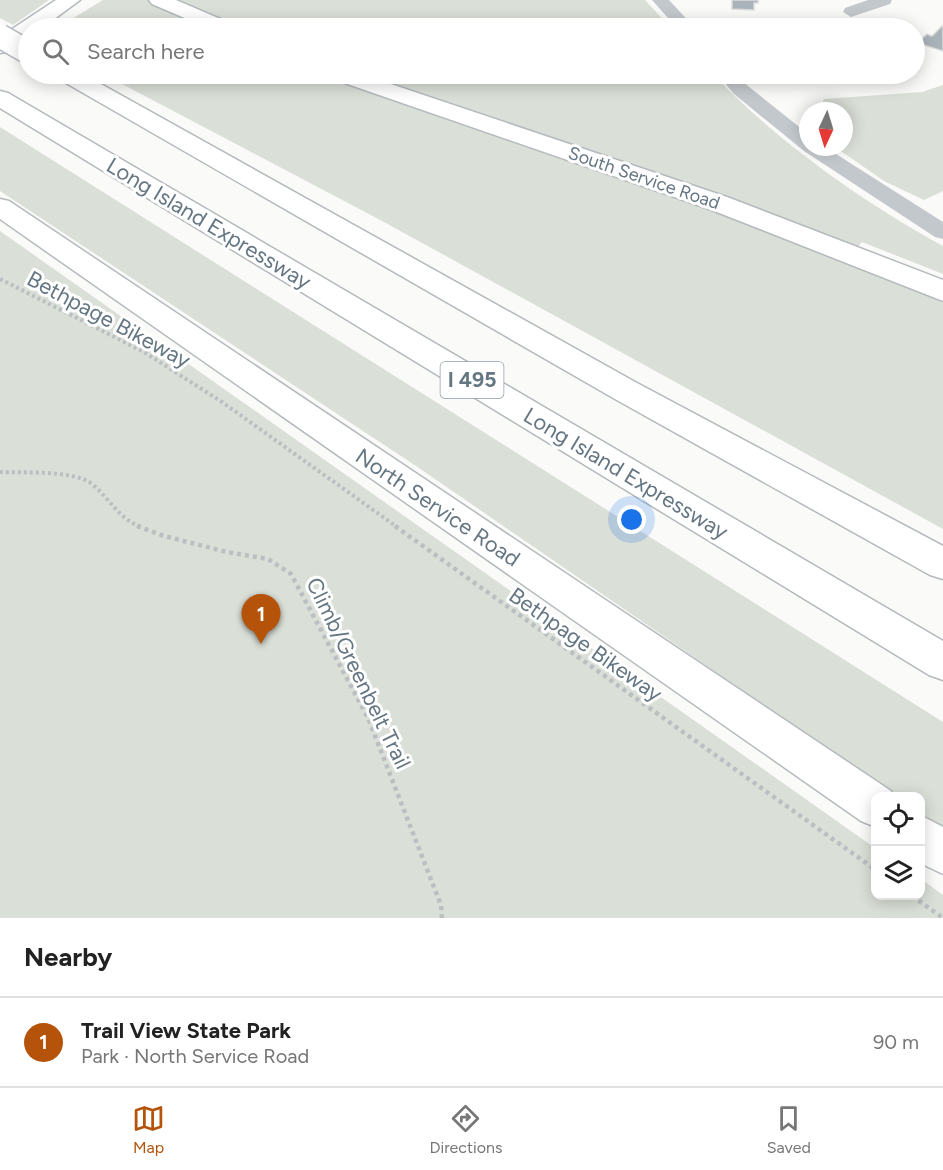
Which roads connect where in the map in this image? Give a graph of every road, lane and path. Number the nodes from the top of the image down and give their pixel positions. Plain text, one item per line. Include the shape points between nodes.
1 (70, 0) edge
2 (159, 0) edge
3 (660, 0) edge
4 (884, 0) edge
5 (851, 12) dead end
6 (43, 18) edge
7 (201, 18) edge
8 (677, 18) edge
9 (18, 35) edge
10 (0, 36) edge
11 (18, 46) edge
12 (0, 47) edge
13 (85, 84) edge
14 (370, 84) edge
15 (735, 84) edge
16 (0, 98) edge
17 (799, 137) edge
18 (825, 156) edge
19 (0, 207) edge
20 (943, 232) edge
21 (0, 279) edge
22 (943, 291) edge
23 (0, 472) edge
24 (943, 564) edge
25 (943, 662) edge
26 (871, 803) edge
27 (925, 840) edge
28 (943, 852) edge
29 (871, 866) edge
30 (918, 900) edge
31 (442, 918) edge
32 (943, 918) edge

1 - 6 main road
2 - 7 main road
3 - 8 street
4 - 5 street
9 - 12 main road
10 - 11 main road, bridge
13 - 24 main road via 626,391
14 - 22 main road, South Service Road via 718,203
15 - 17 street
16 - 25 main road, Long Island Expressway / I 495
18 - 20 street
19 - 26 main road, North Service Road
21 - 29 path, Bethpage Bikeway via 144,352 222,402
23 - 31 path, Climb/Greenbelt Trail via 71,476 91,483 118,513 135,525 164,536 268,559 291,574 368,718 441,904
27 - 28 main road
30 - 32 path

